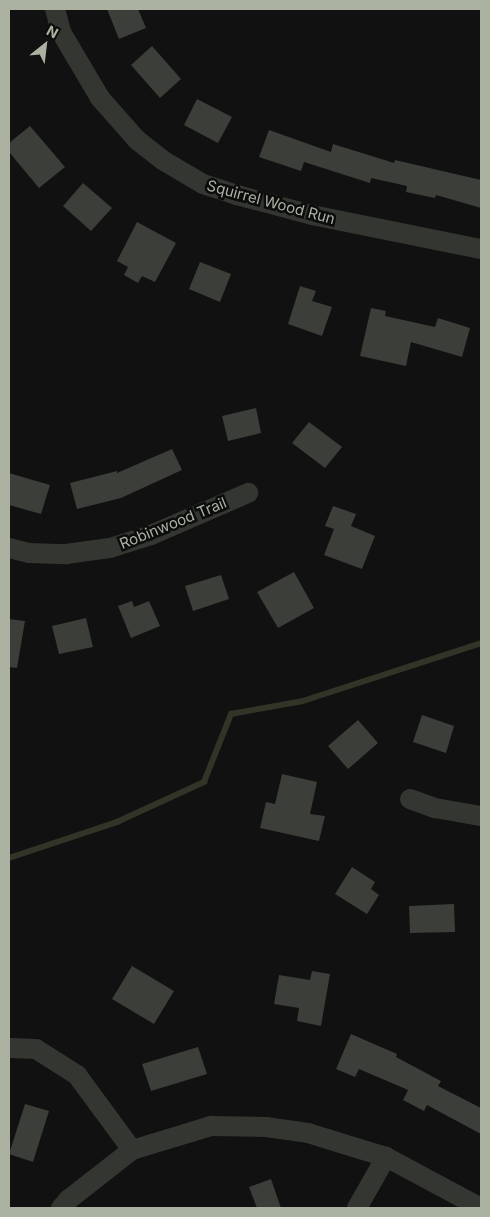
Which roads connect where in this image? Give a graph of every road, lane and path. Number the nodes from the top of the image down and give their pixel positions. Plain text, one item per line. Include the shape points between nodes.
1 (55, 9) edge
2 (481, 249) edge
3 (248, 493) dead end
4 (9, 548) edge
5 (410, 799) dead end
6 (481, 816) edge
7 (9, 1048) edge
8 (132, 1150) junction
9 (386, 1157) junction
10 (61, 1208) edge
11 (357, 1208) edge
12 (480, 1208) edge

1 - 2 street, Squirrel Wood Run via 61,32 100,98 137,140 202,184 312,215
3 - 4 street, Robinwood Trail via 152,534 110,548 66,554 29,553
5 - 6 street via 435,808
7 - 8 street via 36,1049 77,1075
8 - 9 street via 211,1126 266,1127 308,1133
8 - 10 street
9 - 11 street
9 - 12 street

